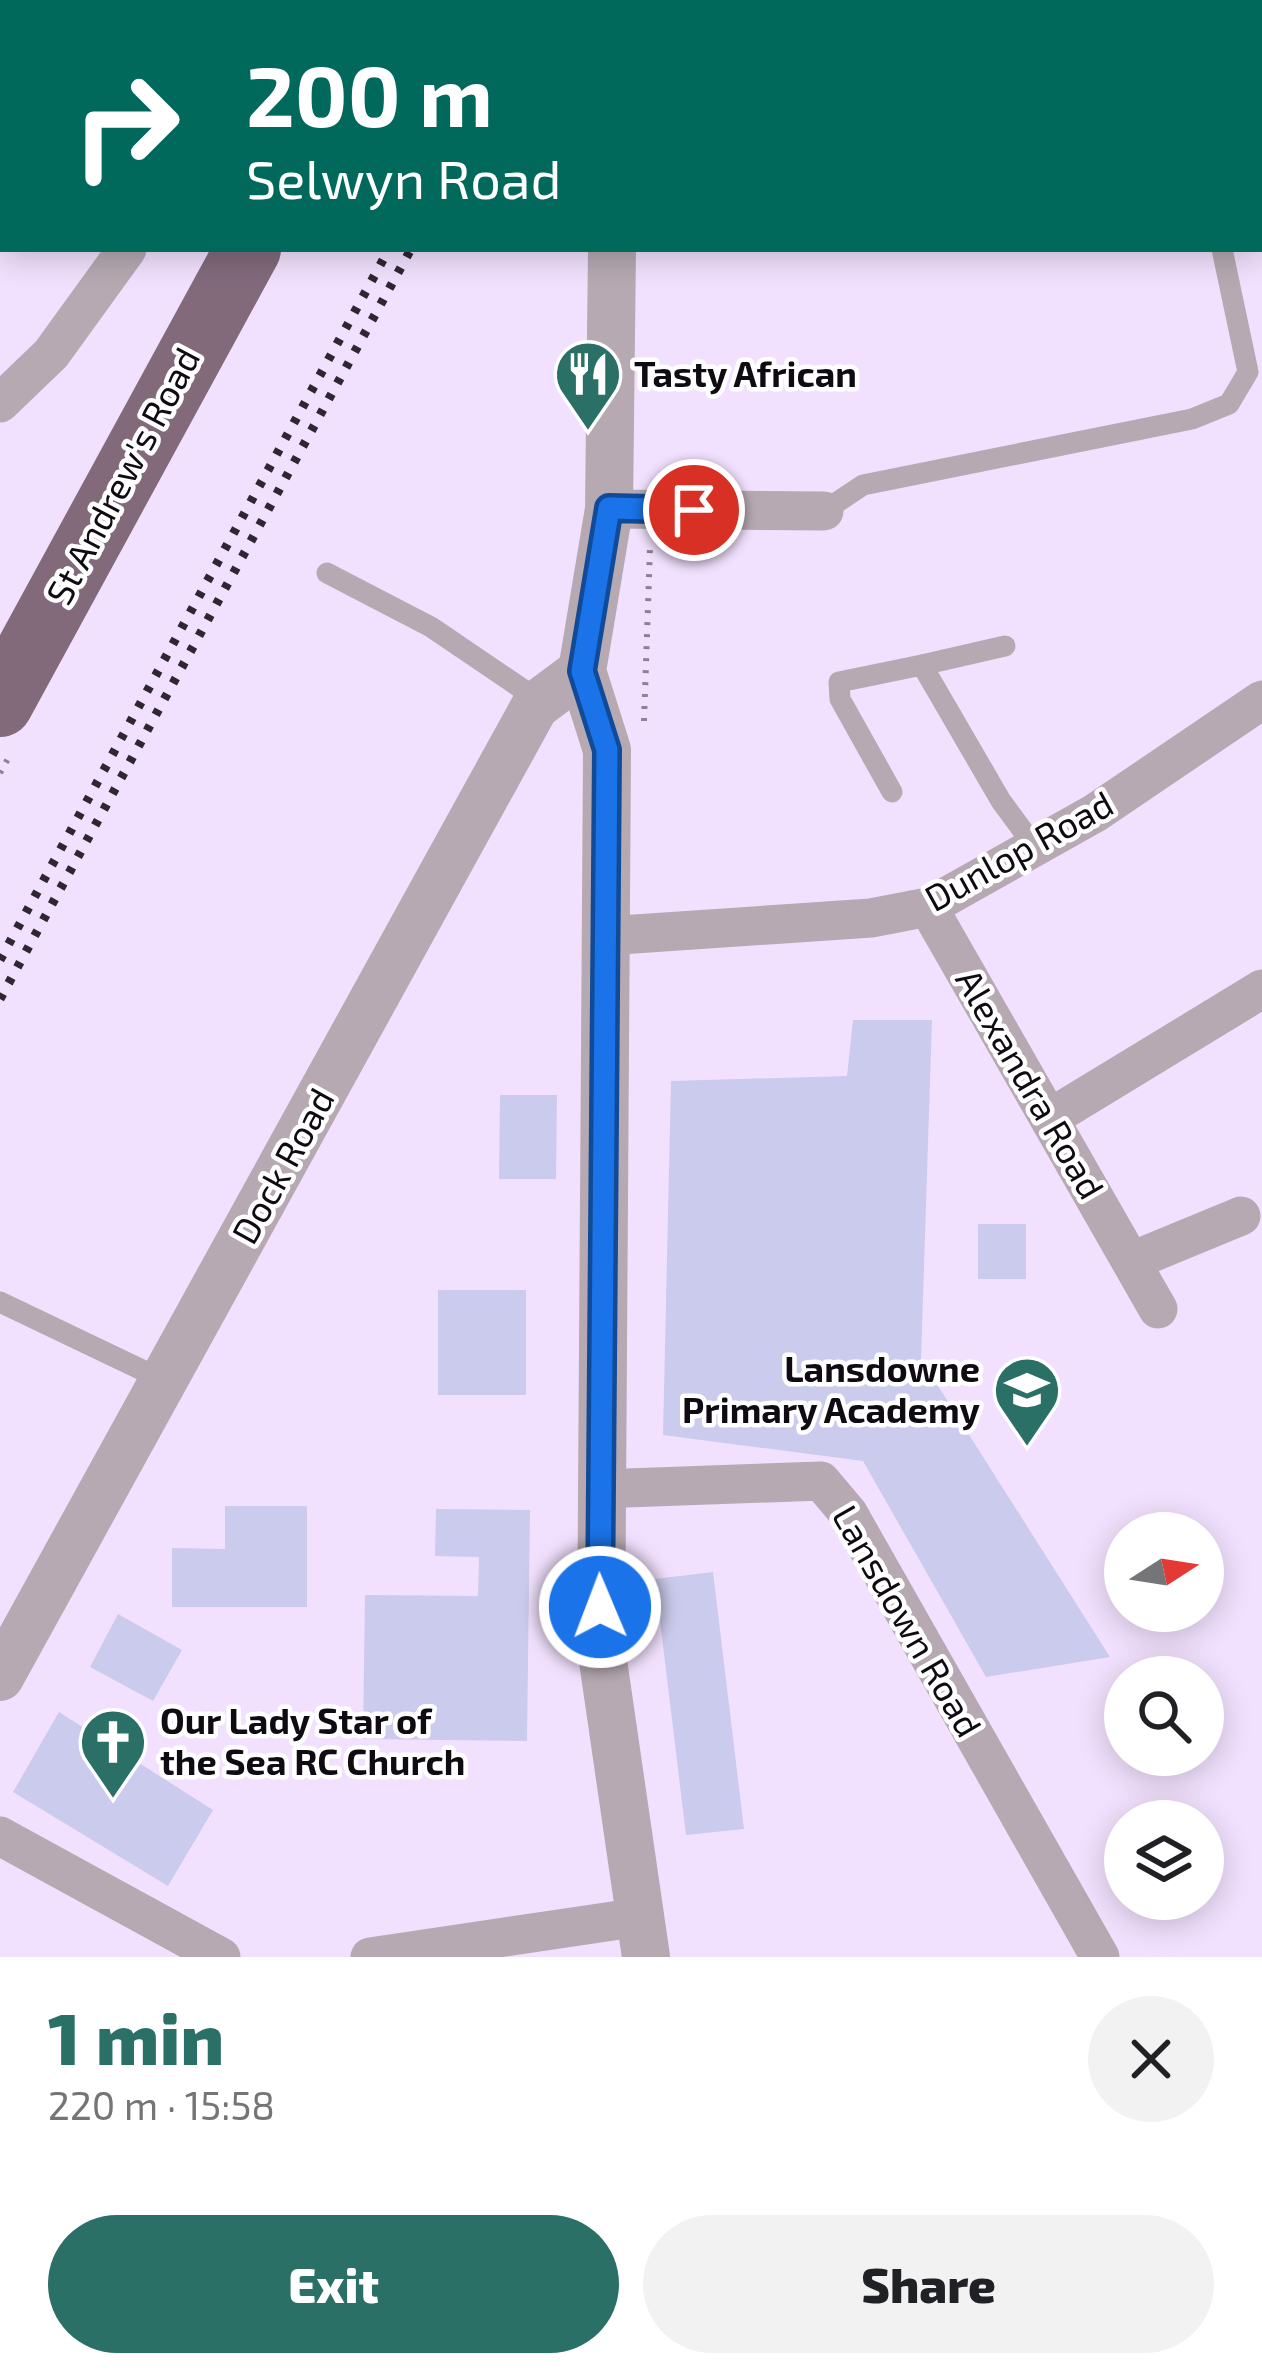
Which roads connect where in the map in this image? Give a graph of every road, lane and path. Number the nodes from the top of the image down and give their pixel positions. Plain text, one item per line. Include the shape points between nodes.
1 (125, 252) edge
2 (246, 252) edge
3 (612, 252) edge
4 (1223, 252) edge
5 (0, 403) edge
6 (824, 511) joint
7 (630, 519) junction
8 (327, 573) dead end
9 (1005, 646) dead end
10 (922, 664) junction
11 (582, 671) junction
12 (1262, 700) edge
13 (540, 701) junction
14 (0, 704) edge
15 (644, 742) dead end
16 (892, 792) dead end
17 (1035, 847) junction
18 (928, 907) junction
19 (605, 936) junction
20 (1262, 988) edge
21 (1050, 1118) junction
22 (1241, 1216) dead end
23 (1132, 1261) junction
24 (0, 1302) edge
25 (1158, 1309) dead end
26 (164, 1380) junction
27 (599, 1489) junction
28 (0, 1677) edge
29 (0, 1837) edge
30 (643, 1937) edge
31 (221, 1957) edge
32 (370, 1957) edge
33 (1100, 1957) edge

1 - 5 street via 51,354
2 - 14 highway, St Andrew's Road
3 - 7 street
4 - 6 lane via 1248,372 1229,404 1192,419 862,485
6 - 7 street
7 - 11 street
7 - 15 path
8 - 13 lane via 431,626
9 - 10 lane
10 - 16 lane via 838,682 839,699
10 - 17 lane
11 - 13 street, Dock Road
11 - 19 street via 607,750
12 - 17 street, Dunlop Road
13 - 26 street, Dock Road
17 - 18 street, Dunlop Road
18 - 19 street, Dunlop Road
18 - 21 street, Alexandra Road
19 - 27 street
20 - 21 street
21 - 23 street, Alexandra Road
22 - 23 street
23 - 25 street, Alexandra Road
24 - 26 lane
26 - 28 street, Dock Road
27 - 30 street via 601,1647
27 - 33 street, Lansdown Road via 821,1481 848,1513
29 - 31 street
30 - 32 street

